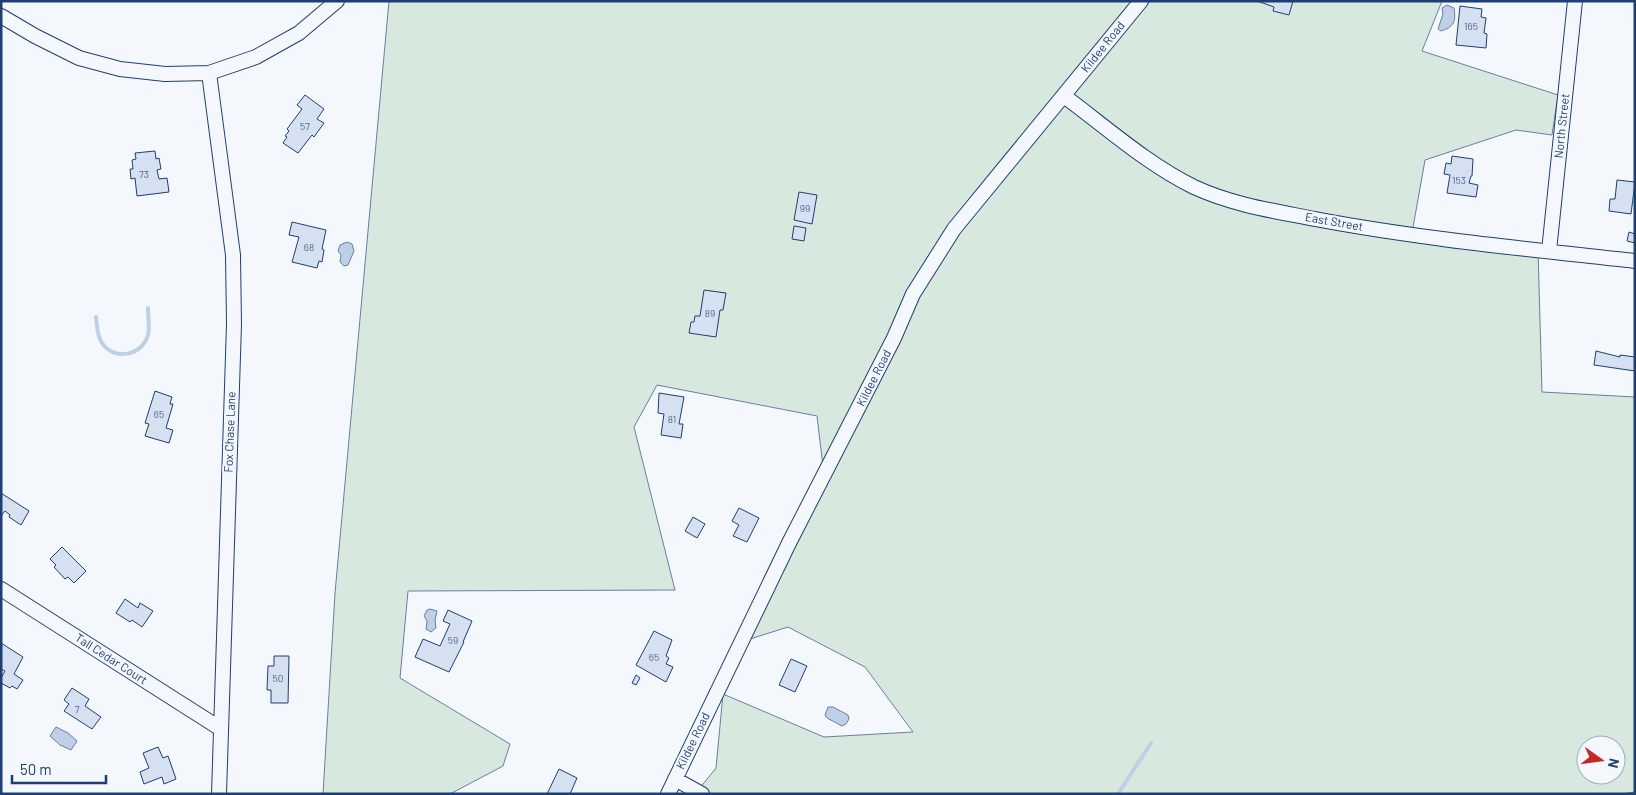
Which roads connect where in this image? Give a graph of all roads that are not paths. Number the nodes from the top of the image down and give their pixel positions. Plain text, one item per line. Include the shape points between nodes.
1 (338, 1) edge
2 (1140, 1) edge
3 (1576, 1) edge
4 (1, 16) edge
5 (209, 73) junction
6 (1064, 96) junction
7 (1549, 251) junction
8 (1635, 261) edge
9 (1, 589) edge
10 (221, 729) junction
11 (675, 779) junction
12 (219, 794) edge
13 (668, 794) edge
14 (702, 794) edge

1 - 5 street via 298,33 256,57
2 - 6 street, Kildee Road
3 - 7 street, North Street
4 - 5 street via 79,58 120,69 166,74
5 - 10 street, Fox Chase Lane via 233,255 234,324
6 - 7 street, East Street via 1158,167 1225,199 1340,224
6 - 11 street, Kildee Road via 954,229 913,294
7 - 8 street, East Street
9 - 10 street, Tall Cedar Court
10 - 12 street, Fox Chase Lane
11 - 13 street, Kildee Road
11 - 14 street

